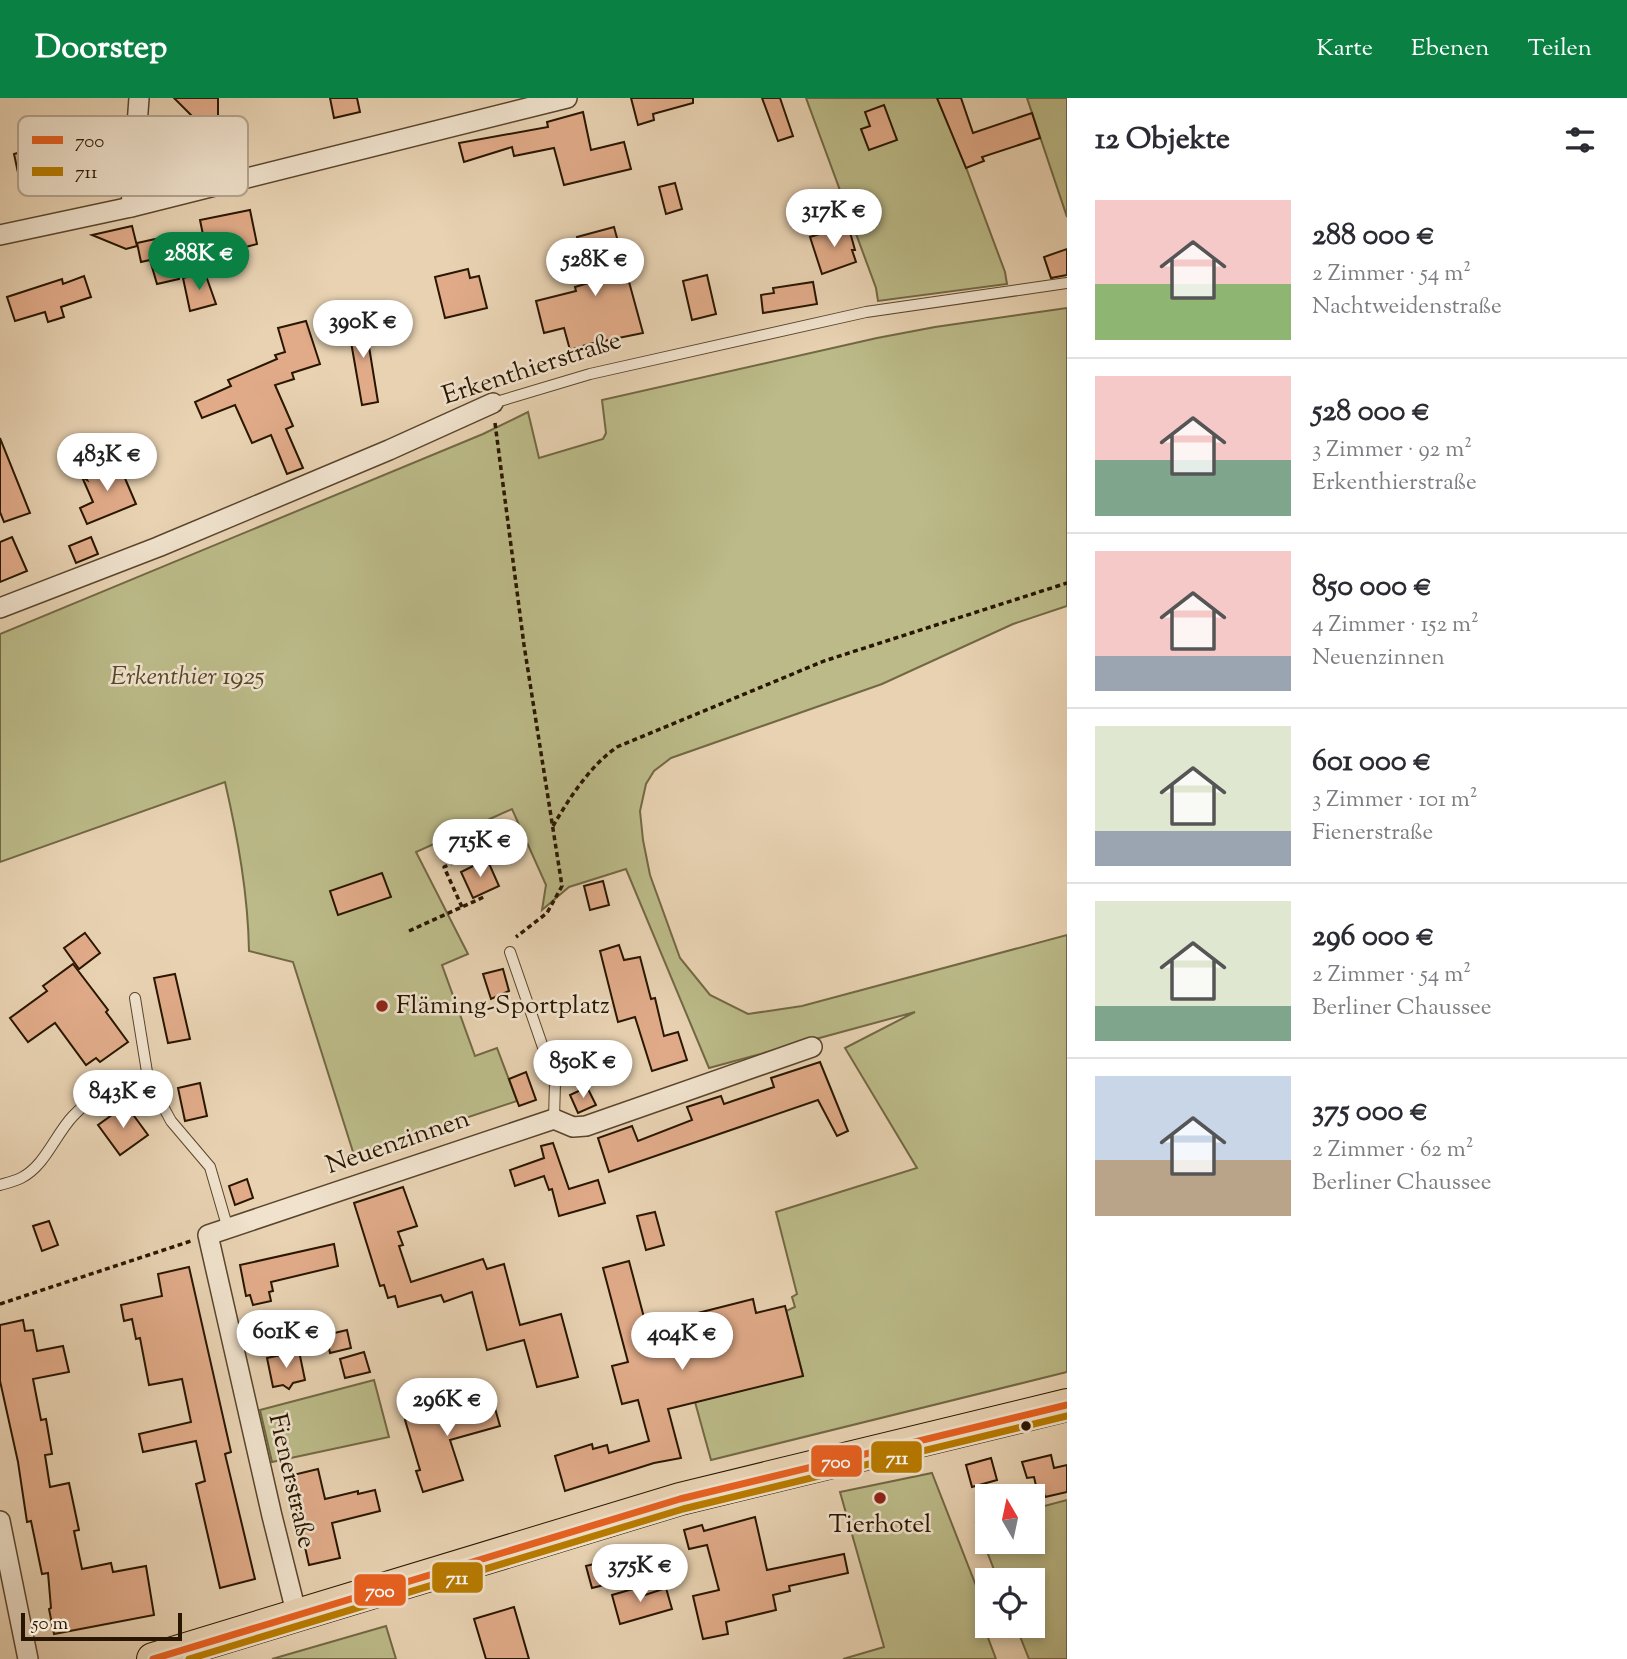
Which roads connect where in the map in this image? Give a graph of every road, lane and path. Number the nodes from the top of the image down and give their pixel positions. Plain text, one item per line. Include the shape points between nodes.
1 (139, 98) edge
2 (567, 98) edge
3 (138, 116) edge
4 (248, 178) edge
5 (132, 196) edge
6 (175, 196) edge
7 (131, 207) junction
8 (0, 234) edge
9 (1067, 283) edge
10 (493, 403) junction
11 (1067, 583) edge
12 (0, 608) edge
13 (553, 826) junction
14 (489, 846) dead end
15 (486, 896) dead end
16 (462, 907) junction
17 (409, 931) dead end
18 (510, 952) joint
19 (135, 998) dead end
20 (812, 1047) dead end
21 (149, 1077) junction
22 (554, 1119) junction
23 (0, 1185) edge
24 (229, 1229) junction
25 (208, 1236) junction
26 (0, 1304) edge
27 (1067, 1405) edge
28 (0, 1521) edge
29 (297, 1616) junction
30 (28, 1659) edge
31 (153, 1659) edge

1 - 3 street
2 - 4 street
5 - 7 street
6 - 7 street
7 - 8 street
9 - 10 lane, Erkenthierstraße via 866,312 590,374
10 - 12 street, Erkenthierstraße via 171,542
10 - 13 path
11 - 13 path via 824,661 617,747 569,799
13 - 18 path via 562,886 547,912 513,939
14 - 16 path via 444,867
15 - 16 path
16 - 17 path
18 - 22 lane via 555,1082
19 - 21 lane
20 - 22 street, Neuenzinnen via 586,1126 573,1127
21 - 23 lane via 98,1095 73,1116 32,1170
21 - 24 lane via 171,1121 210,1167
22 - 24 street, Neuenzinnen
24 - 25 street, Neuenzinnen
25 - 26 path
25 - 29 street, Fienerstraße
27 - 29 main road via 680,1499
28 - 30 street
29 - 31 main road

